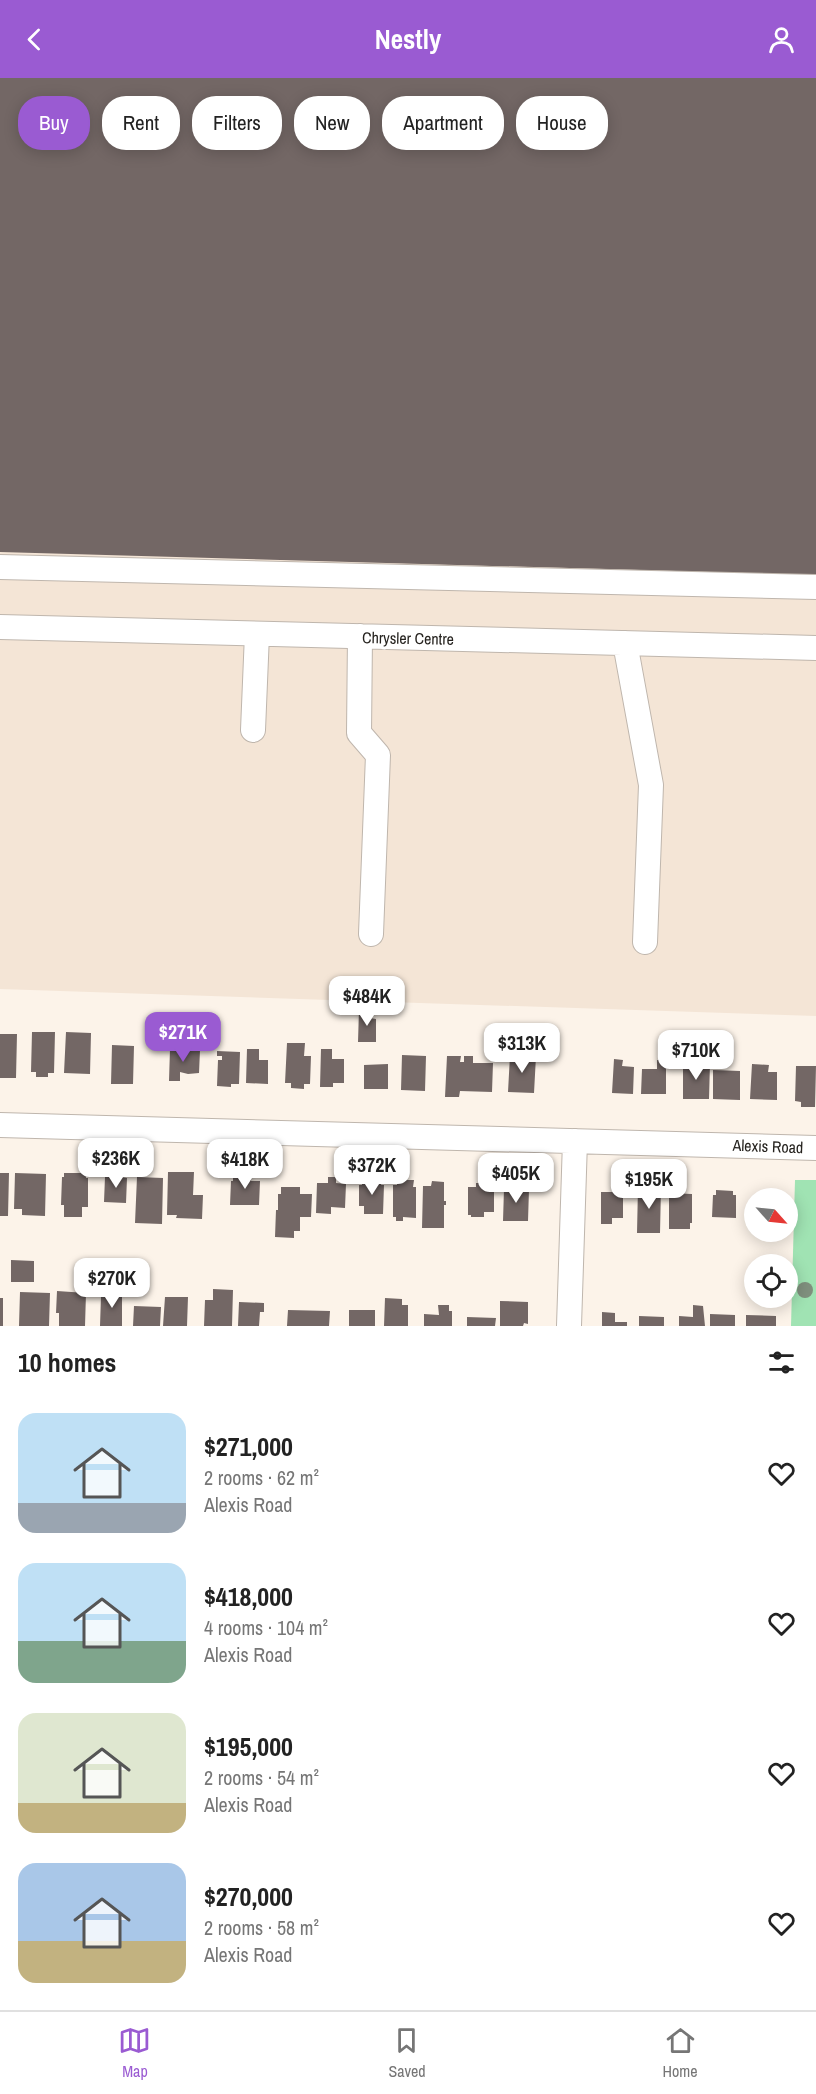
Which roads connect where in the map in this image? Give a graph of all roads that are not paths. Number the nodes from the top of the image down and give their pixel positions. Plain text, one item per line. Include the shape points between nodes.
1 (0, 567) edge
2 (816, 587) edge
3 (0, 627) edge
4 (257, 634) junction
5 (360, 636) junction
6 (625, 643) junction
7 (816, 648) edge
8 (252, 730) dead end
9 (371, 934) dead end
10 (645, 942) dead end
11 (0, 1125) edge
12 (575, 1141) junction
13 (816, 1148) edge
14 (569, 1326) edge

1 - 2 street
3 - 4 street, Chrysler Centre
4 - 5 street, Chrysler Centre
4 - 8 street
5 - 6 street, Chrysler Centre
5 - 9 street via 359,733 378,755
6 - 7 street, Chrysler Centre
6 - 10 street via 651,785
11 - 12 street, Alexis Road
12 - 13 street, Alexis Road
12 - 14 street

